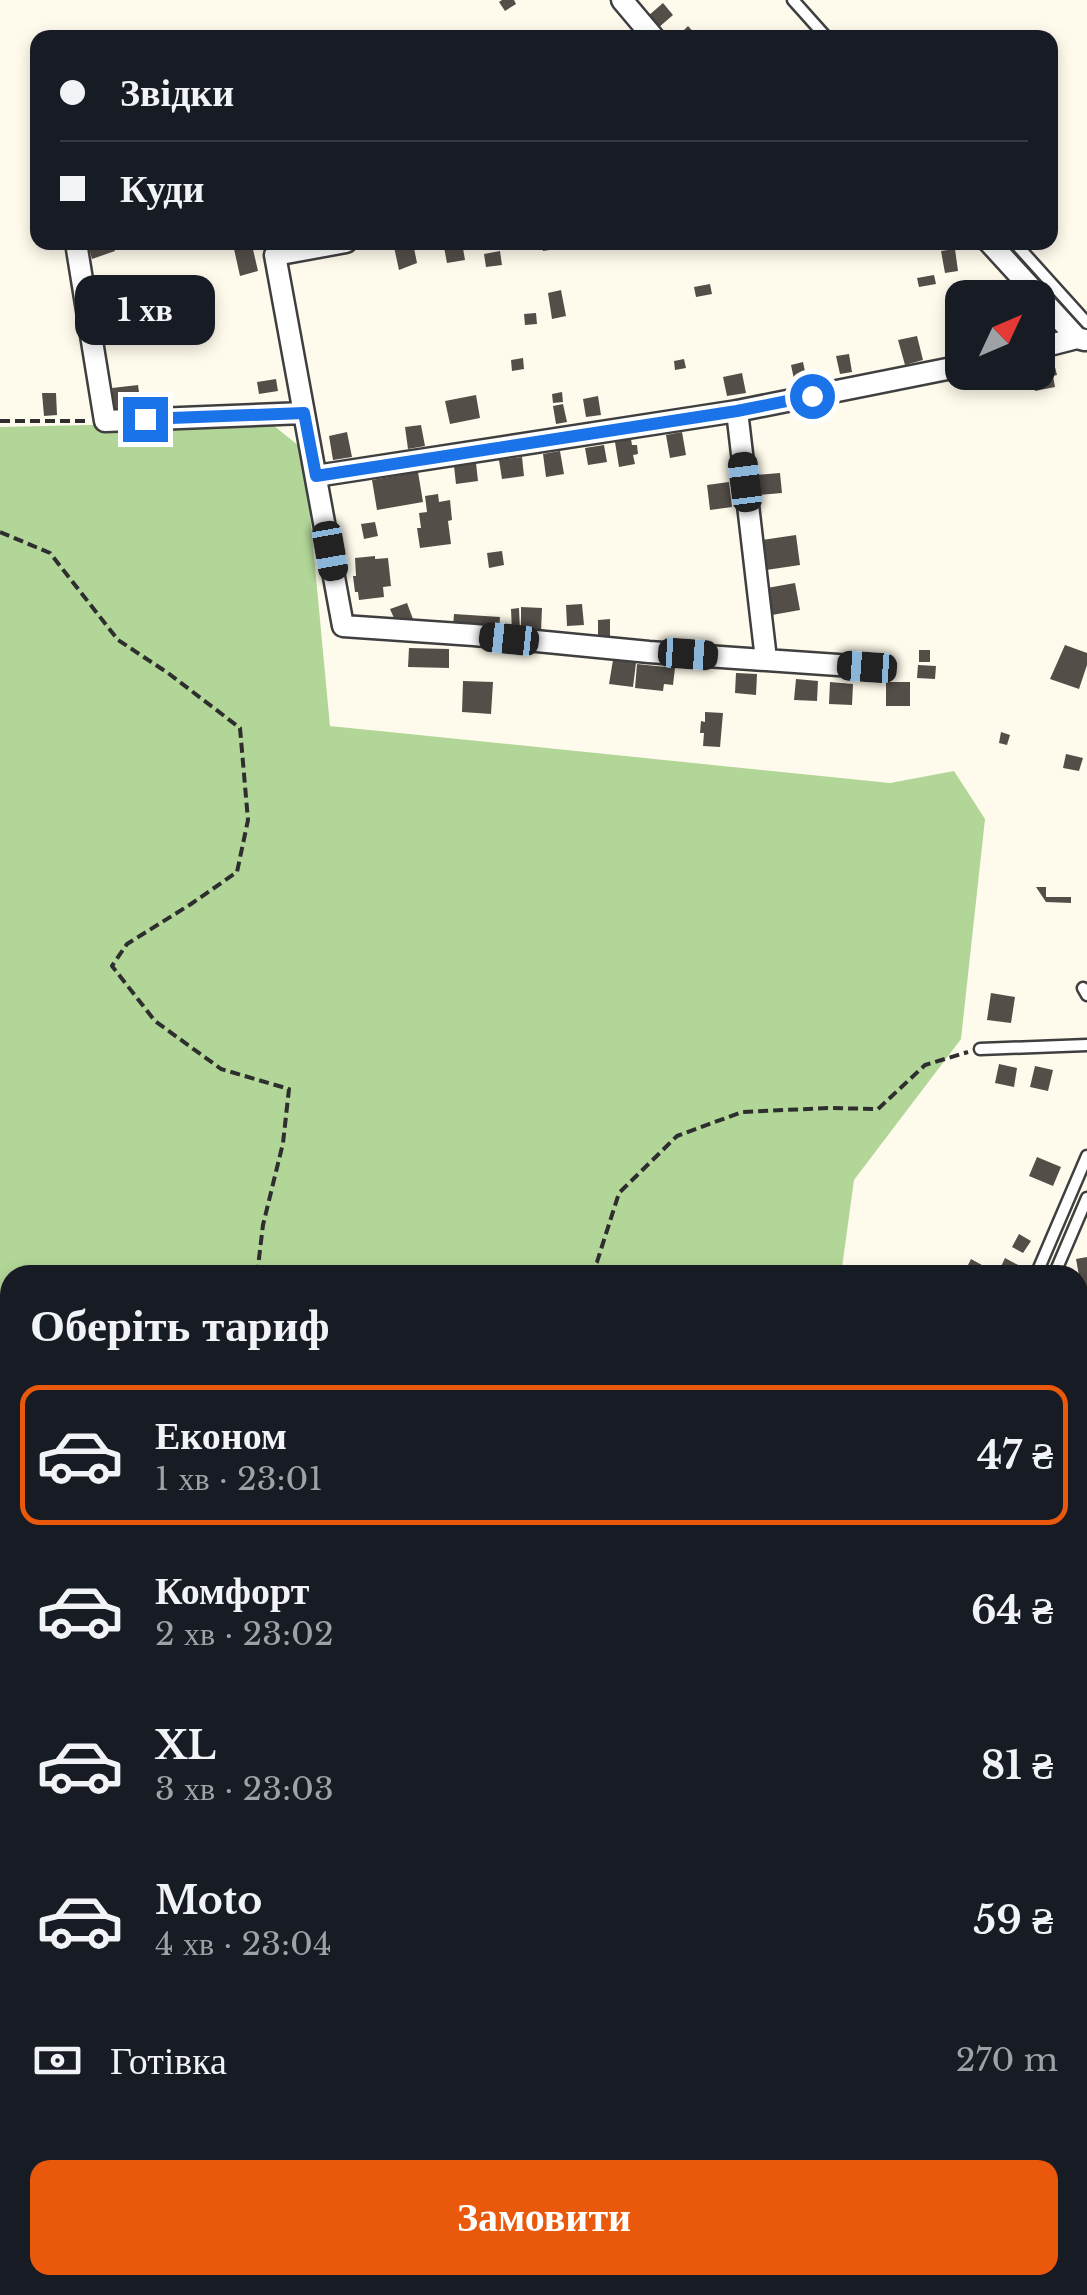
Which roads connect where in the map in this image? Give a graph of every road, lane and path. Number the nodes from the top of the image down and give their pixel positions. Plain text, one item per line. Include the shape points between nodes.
1 (622, 0) edge
2 (794, 0) edge
3 (647, 30) edge
4 (821, 30) edge
5 (77, 250) edge
6 (302, 250) edge
7 (997, 250) edge
8 (1020, 250) edge
9 (1084, 334) edge
10 (1055, 343) edge
11 (945, 369) edge
12 (737, 411) junction
13 (304, 413) junction
14 (0, 421) edge
15 (105, 421) junction
16 (316, 476) junction
17 (0, 532) edge
18 (766, 660) junction
19 (867, 667) dead end
20 (1087, 1045) edge
21 (980, 1049) joint
22 (1087, 1156) edge
23 (1087, 1198) edge
24 (258, 1265) edge
25 (595, 1265) edge
26 (1040, 1265) edge
27 (1058, 1265) edge

1 - 3 street
2 - 4 lane
5 - 15 street
6 - 13 street via 275,255
7 - 9 street
8 - 9 lane
9 - 10 street
11 - 12 street
12 - 16 street
12 - 18 street
13 - 15 street
13 - 16 street
14 - 15 path
16 - 18 street via 343,626
17 - 24 path via 50,554 118,640 240,728 248,820 236,872 127,944 112,966 155,1021 221,1069 289,1090
18 - 19 street
20 - 21 lane
21 - 25 path via 925,1065 878,1109 742,1112 676,1136 619,1193
22 - 26 lane
23 - 27 lane

